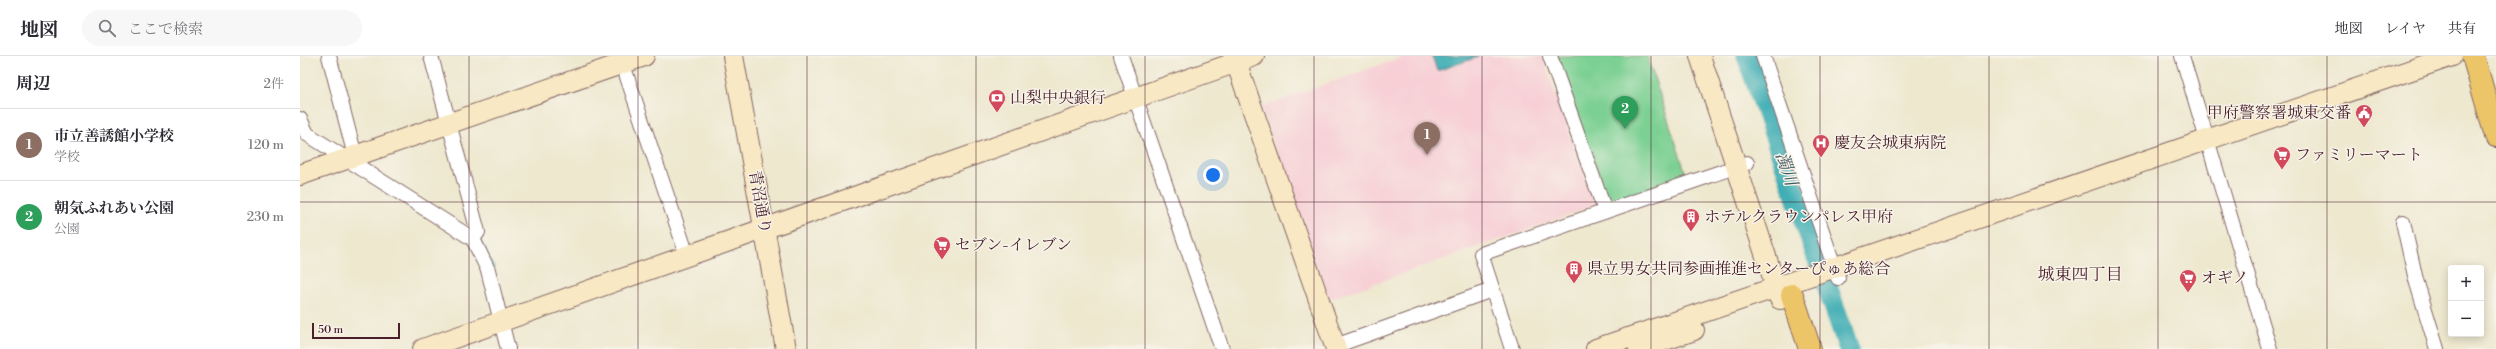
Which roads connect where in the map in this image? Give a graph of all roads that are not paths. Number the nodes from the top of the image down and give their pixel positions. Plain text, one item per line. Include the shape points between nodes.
1 (329, 56) edge
2 (431, 56) edge
3 (644, 56) edge
4 (733, 56) edge
5 (1121, 56) edge
6 (1550, 56) edge
7 (1700, 56) edge
8 (1712, 56) edge
9 (1763, 56) edge
10 (2182, 56) edge
11 (2452, 56) edge
12 (2474, 57) edge
13 (1241, 58) edge
14 (621, 60) edge
15 (1135, 99) junction
16 (300, 119) edge
17 (449, 123) junction
18 (2496, 136) edge
19 (2209, 145) junction
20 (350, 157) junction
21 (1741, 165) junction
22 (300, 175) edge
23 (1605, 212) junction
24 (2403, 222) dead end
25 (765, 230) junction
26 (475, 237) junction
27 (687, 255) junction
28 (1837, 272) junction
29 (1792, 288) junction
30 (1492, 290) junction
31 (501, 321) junction
32 (1335, 348) edge
33 (423, 349) edge
34 (508, 349) edge
35 (786, 349) edge
36 (1222, 349) edge
37 (1512, 349) edge
38 (1596, 349) edge
39 (1639, 349) edge
40 (1797, 349) edge
41 (1810, 349) edge
42 (2270, 349) edge
43 (2437, 349) edge

1 - 20 street
2 - 17 street
3 - 14 street
4 - 25 street, 青沼通り
5 - 15 street
6 - 23 street
7 - 21 street
8 - 21 street
9 - 28 street
10 - 19 street
11 - 19 street
12 - 18 highway
12 - 19 street
13 - 15 street
13 - 32 street
14 - 17 street
14 - 27 street
15 - 25 street
15 - 36 street
16 - 20 street via 307,134
17 - 20 street
17 - 26 street
19 - 28 street
19 - 42 street
20 - 22 street
20 - 26 street
21 - 23 street
21 - 29 street
23 - 30 street via 1481,254
24 - 43 street via 2416,280
25 - 27 street
25 - 35 street, 青沼通り
26 - 31 street via 488,270
27 - 31 street
28 - 29 street
29 - 38 street
29 - 39 street
29 - 40 highway
29 - 41 highway
30 - 32 street
30 - 37 street
31 - 33 street
31 - 34 street

